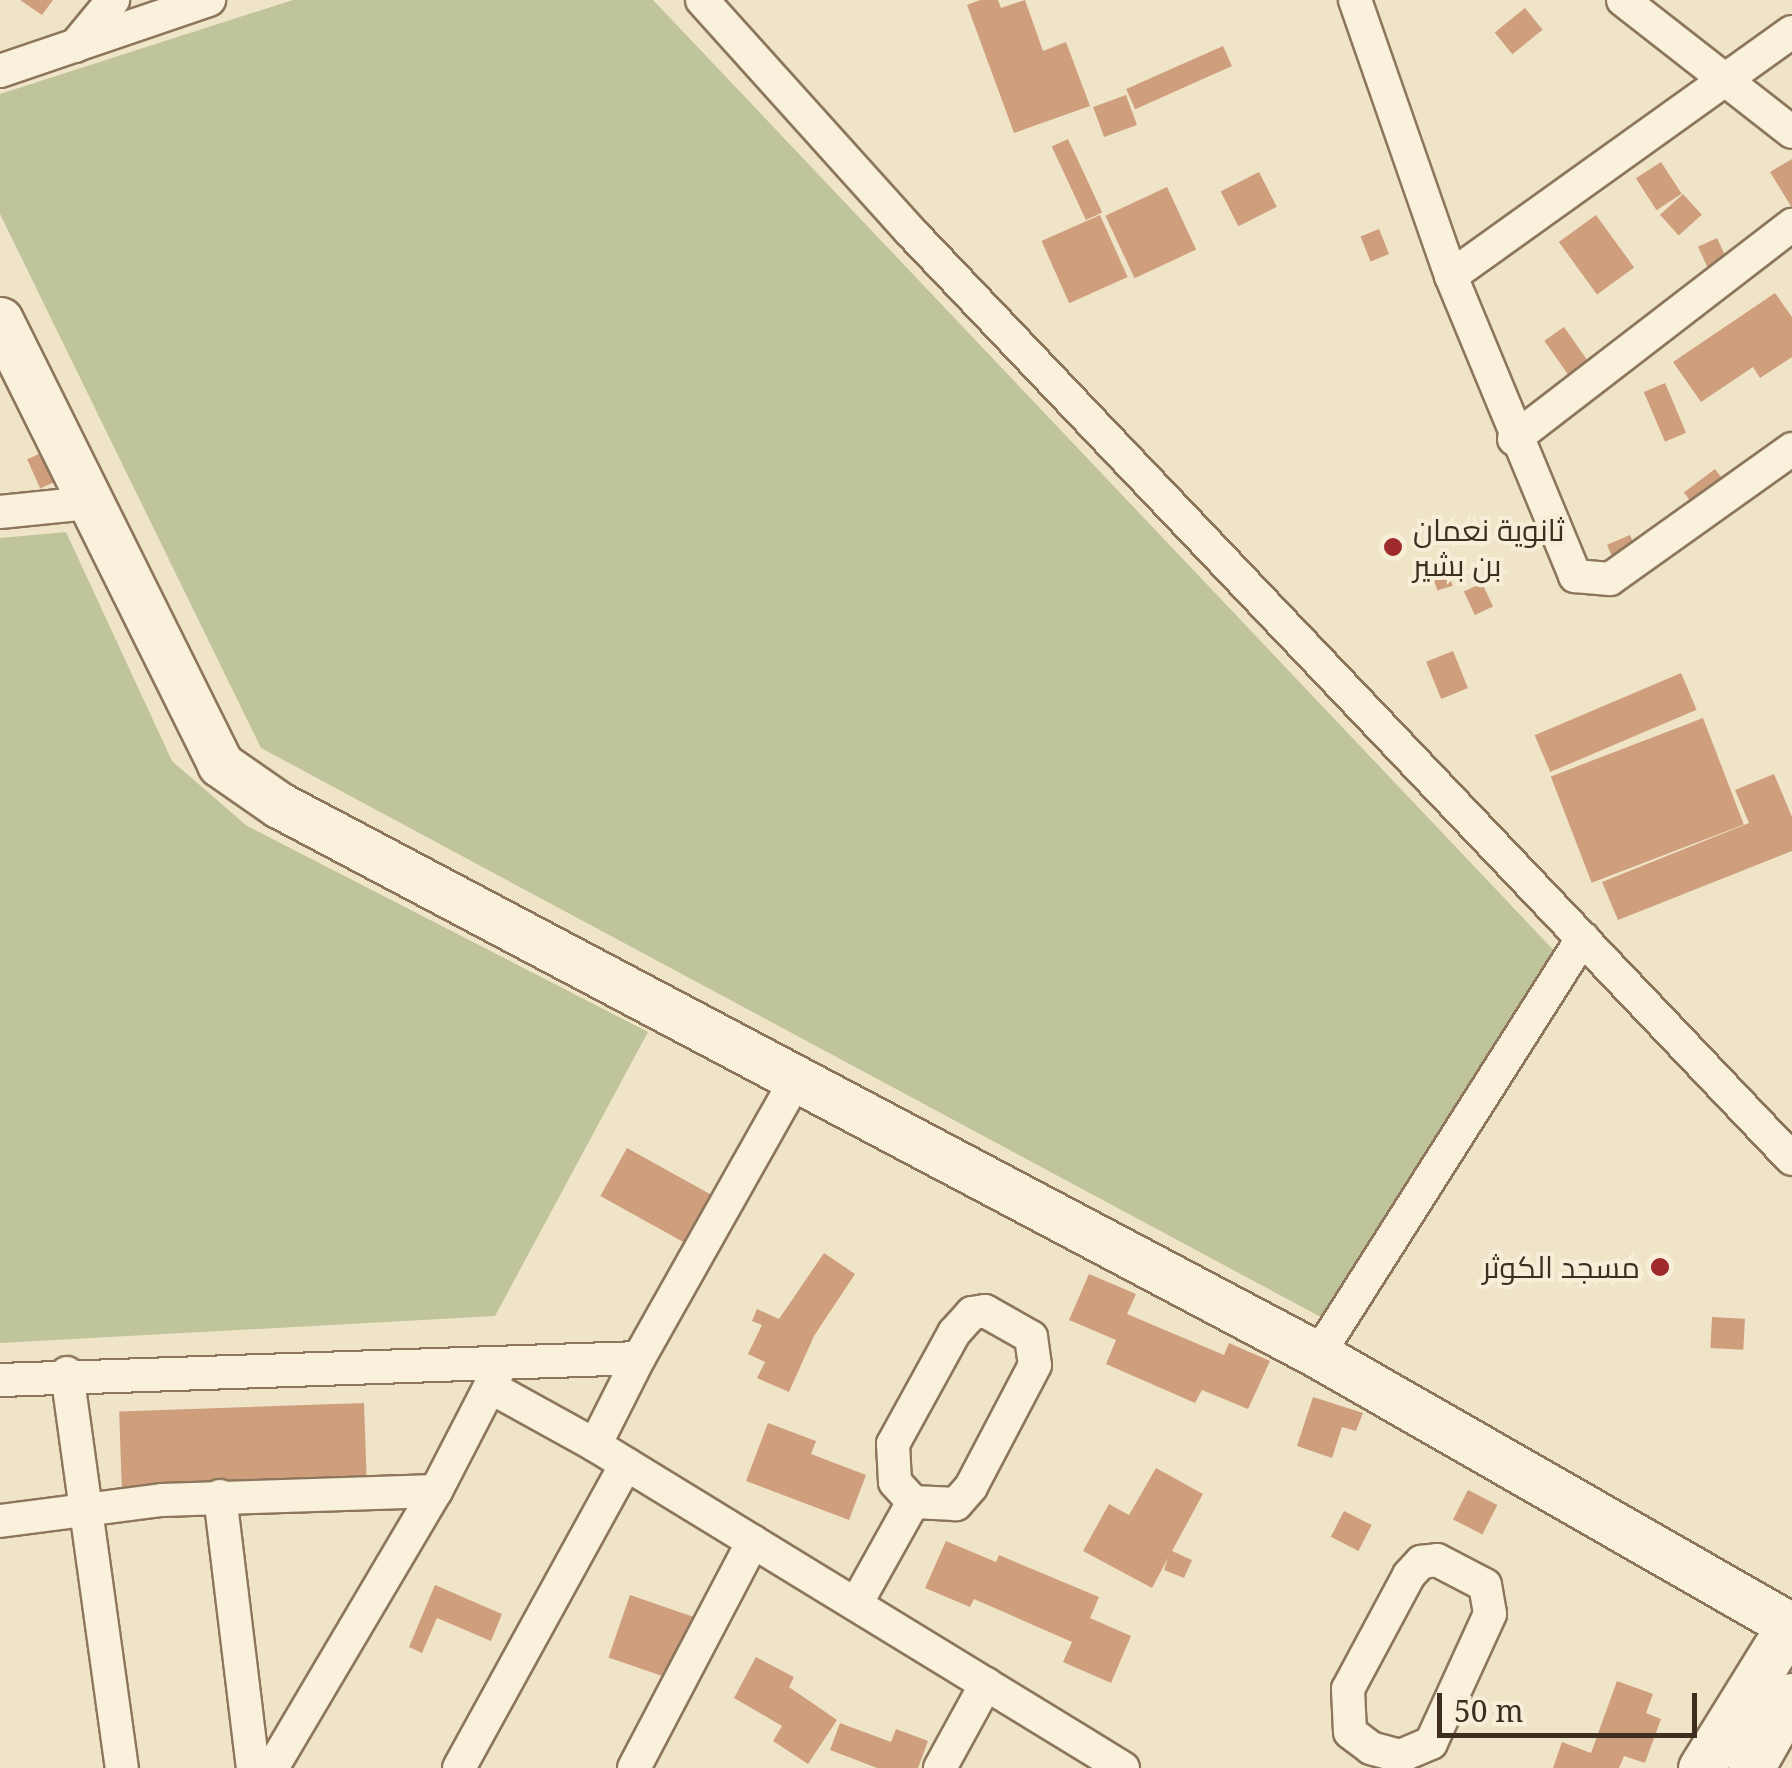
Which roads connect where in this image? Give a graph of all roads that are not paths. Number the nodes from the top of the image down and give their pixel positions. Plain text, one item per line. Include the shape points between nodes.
1 (113, 0) edge
2 (209, 0) edge
3 (702, 0) edge
4 (1355, 0) edge
5 (1624, 0) edge
6 (1792, 32) edge
7 (75, 46) junction
8 (0, 71) edge
9 (1724, 79) junction
10 (1792, 132) edge
11 (1792, 224) edge
12 (1452, 276) junction
13 (0, 320) edge
14 (12, 380) edge
15 (1514, 439) junction
16 (1792, 449) edge
17 (89, 503) junction
18 (0, 512) edge
19 (1584, 938) junction
20 (796, 1079) junction
21 (1792, 1159) edge
22 (1318, 1356) junction
23 (639, 1358) junction
24 (67, 1373) junction
25 (496, 1375) junction
26 (0, 1380) edge
27 (595, 1444) junction
28 (626, 1464) junction
29 (436, 1491) junction
30 (220, 1496) junction
31 (913, 1502) junction
32 (82, 1508) junction
33 (0, 1521) edge
34 (753, 1541) junction
35 (856, 1604) junction
36 (1785, 1634) edge
37 (986, 1684) junction
38 (1792, 1696) edge
39 (1366, 1758) edge
40 (122, 1768) edge
41 (254, 1768) edge
42 (272, 1768) edge
43 (459, 1768) edge
44 (634, 1768) edge
45 (940, 1768) edge
46 (1123, 1768) edge
47 (1701, 1768) edge
48 (1751, 1768) edge

1 - 7 street
2 - 7 street
3 - 19 street via 910,231
4 - 12 street
5 - 9 street
6 - 9 street
7 - 8 street
9 - 10 street
9 - 12 street
11 - 15 street
12 - 15 street
13 - 14 main road
14 - 17 main road
15 - 16 street via 1566,563 1589,582 1610,579
17 - 18 street
17 - 20 main road via 220,764 279,805
19 - 21 street
19 - 22 street
20 - 22 main road
20 - 23 street
22 - 36 main road
23 - 25 street
23 - 27 street
24 - 25 street
24 - 26 street
24 - 32 street
25 - 27 street
25 - 29 street
27 - 28 street
28 - 34 street
28 - 43 street
29 - 30 street
29 - 42 street
30 - 32 street
30 - 41 street
31 - 31 street via 937,1508 964,1496 1035,1365 1030,1337 986,1311 972,1313 954,1333 893,1444 895,1482
31 - 35 street
32 - 33 street
32 - 40 street
34 - 35 street
34 - 44 street
35 - 37 street
36 - 47 main road
37 - 45 street
37 - 46 street
38 - 48 main road
39 - 39 street via 1419,1753 1431,1743 1490,1614 1485,1585 1466,1570 1420,1562 1348,1689 1350,1732

